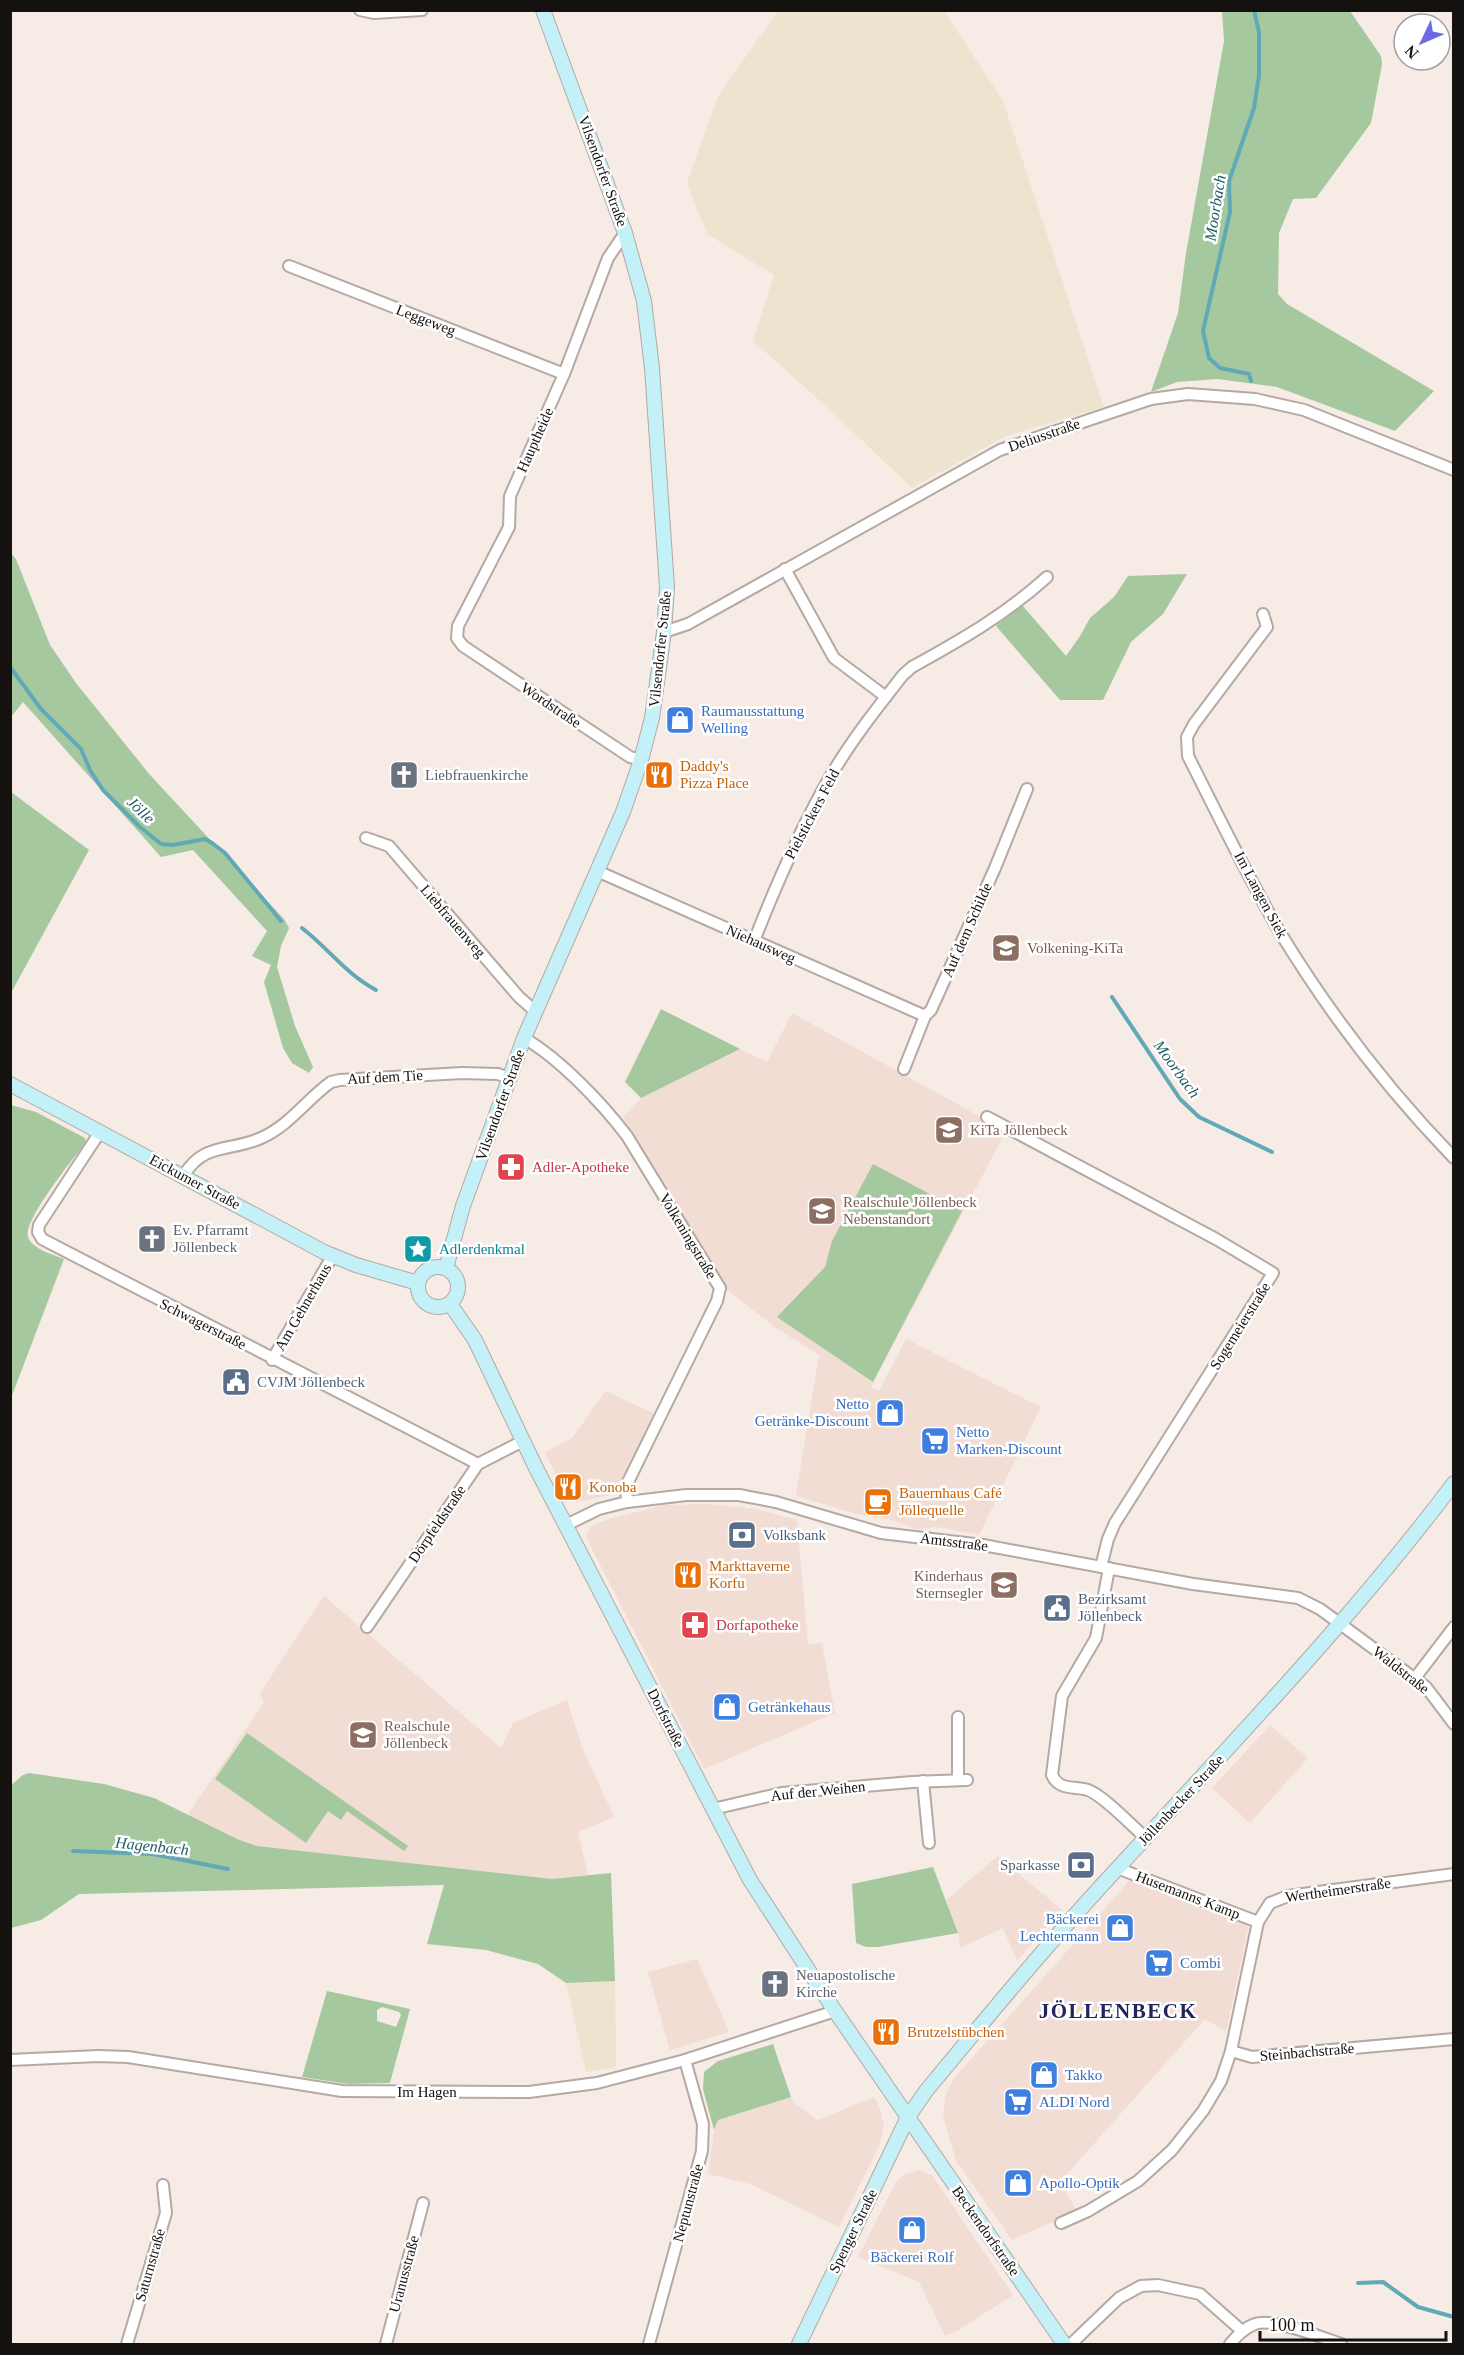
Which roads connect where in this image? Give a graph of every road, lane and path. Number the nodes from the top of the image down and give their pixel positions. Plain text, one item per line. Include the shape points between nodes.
1 (360, 10) edge
2 (422, 10) edge
3 (543, 10) edge
4 (625, 233) junction
5 (288, 266) dead end
6 (564, 374) junction
7 (1454, 470) edge
8 (784, 569) junction
9 (1047, 577) dead end
10 (1263, 614) dead end
11 (664, 632) junction
12 (463, 646) joint
13 (886, 697) junction
14 (641, 760) junction
15 (1027, 789) dead end
16 (366, 838) dead end
17 (597, 871) junction
18 (754, 941) junction
19 (536, 1012) junction
20 (925, 1016) junction
21 (524, 1038) junction
22 (904, 1069) dead end
23 (509, 1078) junction
24 (10, 1084) edge
25 (987, 1118) dead end
26 (100, 1132) junction
27 (1454, 1158) edge
28 (184, 1175) junction
29 (333, 1255) junction
30 (446, 1268) junction
31 (418, 1283) junction
32 (450, 1304) junction
33 (272, 1360) junction
34 (523, 1441) junction
35 (478, 1464) junction
36 (1454, 1483) edge
37 (627, 1502) junction
38 (566, 1525) junction
39 (1105, 1567) junction
40 (1340, 1623) junction
41 (367, 1627) dead end
42 (1454, 1627) edge
43 (1415, 1678) junction
44 (958, 1717) dead end
45 (1454, 1724) edge
46 (923, 1781) junction
47 (713, 1809) junction
48 (1146, 1838) junction
49 (929, 1843) dead end
50 (1117, 1868) junction
51 (1454, 1874) edge
52 (1258, 1922) junction
53 (835, 2011) junction
54 (1454, 2039) edge
55 (1231, 2051) junction
56 (10, 2060) edge
57 (685, 2060) junction
58 (908, 2117) junction
59 (164, 2185) dead end
60 (423, 2203) dead end
61 (1061, 2223) dead end
62 (1242, 2331) junction
63 (128, 2344) edge
64 (386, 2344) edge
65 (649, 2344) edge
66 (799, 2344) edge
67 (1064, 2344) edge
68 (1071, 2344) edge
69 (1230, 2344) edge
70 (1341, 2344) edge

1 - 2 street
3 - 4 main road, Vilsendorfer Straße
4 - 6 street, Hauptheide via 608,258
4 - 11 main road, Vilsendorfer Straße via 644,301 652,368 667,588
5 - 6 street, Leggeweg
6 - 12 street, Hauptheide via 510,496 508,527 458,626 457,638
7 - 8 street, Deliusstraße via 1304,410 1254,399 1188,394 1151,399 1000,450
8 - 11 street, Deliusstraße via 688,624
8 - 13 street via 834,658
9 - 13 street, Pielstickers Feld via 991,622 912,667
10 - 27 street, Im Langen Siek via 1267,627 1187,737 1188,756 1281,933 1329,1008
11 - 14 main road, Vilsendorfer Straße via 652,718
12 - 14 street, Wordstraße via 630,757
13 - 18 street, Pielstickers Feld via 830,777 785,864
14 - 17 main road, Vilsendorfer Straße
15 - 20 street, Auf dem Schilde via 995,868
16 - 19 street, Liebfrauenweg via 389,846
17 - 18 street, Niehausweg
17 - 19 main road, Vilsendorfer Straße
18 - 20 street, Niehausweg
19 - 21 main road, Vilsendorfer Straße
20 - 22 street, Auf dem Schilde
21 - 23 main road, Vilsendorfer Straße
21 - 37 street, Volkeningstraße via 541,1048 610,1113 720,1288 626,1486
23 - 28 street, Auf dem Tie via 462,1073 331,1082 278,1129 260,1139 208,1151
23 - 30 main road, Vilsendorfer Straße via 463,1206
24 - 26 main road, Eickumer Straße
25 - 39 street, Sogemeierstraße via 1206,1233 1273,1273 1115,1523 1108,1539
26 - 28 main road, Eickumer Straße
26 - 33 street, Schwagerstraße via 39,1225 42,1239
28 - 29 main road, Eickumer Straße
29 - 31 main road, Eickumer Straße
29 - 33 street, Am Gehnerhaus
30 - 31 main road via 428,1269
30 - 32 main road via 454,1273 459,1285
31 - 32 main road via 418,1292 427,1304
32 - 34 main road, Dorfstraße via 475,1340
33 - 35 street, Schwagerstraße
34 - 35 street, Dörpfeldstraße
34 - 38 main road, Dorfstraße
35 - 41 street, Dörpfeldstraße
36 - 40 main road, Jöllenbecker Straße
37 - 38 street, Amtsstraße via 599,1509
37 - 39 street, Amtsstraße via 686,1495 739,1496 776,1502 881,1533 983,1545
38 - 47 main road, Dorfstraße
39 - 40 street, Amtsstraße via 1298,1598
39 - 48 street via 1096,1638 1062,1696 1052,1775 1060,1784 1096,1795
40 - 43 street, Waldstraße
40 - 48 main road, Jöllenbecker Straße
42 - 43 street
43 - 45 street, Waldstraße
44 - 46 street, Auf der Weihen via 962,1780
46 - 47 street, Auf der Weihen via 783,1793
46 - 49 street
47 - 53 main road, Dorfstraße via 750,1880
48 - 50 main road, Jöllenbecker Straße
50 - 52 street, Husemanns Kamp
50 - 58 main road, Jöllenbecker Straße via 954,2056
51 - 52 street, Wertheimerstraße via 1288,1896 1270,1903
52 - 55 street, Wertheimerstraße
53 - 57 street, Im Hagen
53 - 58 main road, Dorfstraße
54 - 55 street, Steinbachstraße via 1252,2056
55 - 61 street via 1221,2081 1203,2111 1159,2164 1124,2191
56 - 57 street, Im Hagen via 128,2057 342,2091 463,2092 529,2092 583,2086
57 - 65 street, Neptunstraße via 703,2124 702,2151
58 - 66 main road, Spenger Straße
58 - 67 main road, Beckendorfstraße
59 - 63 street, Saturnstraße via 166,2212
60 - 64 street, Uranusstraße
62 - 68 street via 1200,2294 1158,2285 1141,2286 1119,2298
62 - 69 street
62 - 70 street via 1257,2322 1270,2323

